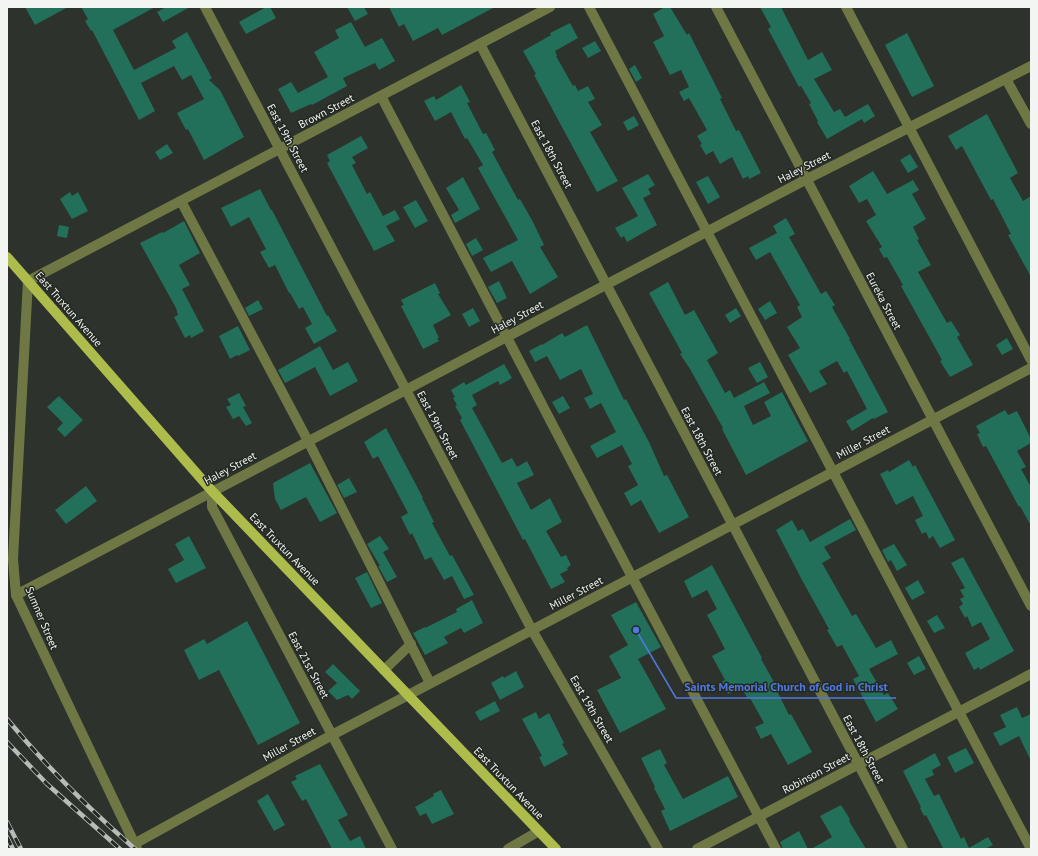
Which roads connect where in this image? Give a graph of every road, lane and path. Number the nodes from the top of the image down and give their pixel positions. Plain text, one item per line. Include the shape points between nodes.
1 (205, 7) edge
2 (550, 7) edge
3 (589, 7) edge
4 (716, 7) edge
5 (846, 7) edge
6 (480, 44) junction
7 (1031, 66) edge
8 (1006, 79) junction
9 (381, 96) junction
10 (1031, 124) edge
11 (910, 128) junction
12 (280, 149) junction
13 (806, 179) junction
14 (180, 201) junction
15 (706, 232) junction
16 (7, 257) edge
17 (28, 281) junction
18 (606, 284) junction
19 (507, 336) junction
20 (1031, 360) edge
21 (1031, 368) edge
22 (406, 389) junction
23 (933, 419) junction
24 (308, 441) junction
25 (833, 472) junction
26 (212, 491) junction
27 (732, 524) junction
28 (10, 560) edge
29 (632, 577) junction
30 (16, 595) junction
31 (1031, 606) edge
32 (532, 630) junction
33 (411, 644) junction
34 (384, 670) junction
35 (1031, 674) edge
36 (430, 683) junction
37 (408, 695) junction
38 (959, 712) junction
39 (332, 734) junction
40 (859, 765) junction
41 (760, 817) junction
42 (538, 831) junction
43 (136, 846) edge
44 (392, 849) edge
45 (508, 849) edge
46 (556, 849) edge
47 (658, 849) edge
48 (697, 849) edge
49 (776, 849) edge
50 (903, 849) edge
51 (1030, 849) edge

1 - 12 street, East 19th Street
2 - 6 street, Brown Street
3 - 15 street
4 - 13 street, Eureka Street
5 - 11 street
6 - 9 street, Brown Street
6 - 18 street, East 18th Street
7 - 8 street, Haley Street
8 - 10 street
8 - 11 street, Haley Street
9 - 12 street, Brown Street
9 - 19 street
11 - 13 street, Haley Street
11 - 20 street
12 - 14 street, Brown Street
12 - 22 street, East 19th Street
13 - 15 street, Haley Street
13 - 23 street, Eureka Street
14 - 17 street, Brown Street
14 - 24 street
15 - 18 street, Haley Street
15 - 25 street
16 - 17 main road, East Truxtun Avenue
17 - 26 main road, East Truxtun Avenue
17 - 28 street, Sumner Street
18 - 19 street, Haley Street
18 - 27 street, East 18th Street
19 - 22 street, Haley Street
19 - 29 street
21 - 23 street, Miller Street
22 - 24 street, Haley Street
22 - 32 street, East 19th Street
23 - 25 street, Miller Street
23 - 31 street, Eureka Street
24 - 26 street, Haley Street
24 - 33 street
25 - 27 street, Miller Street
25 - 38 street
26 - 30 street, Haley Street
26 - 34 main road, East Truxtun Avenue
26 - 39 street, East 21st Street via 212,507
27 - 29 street, Miller Street
27 - 40 street, East 18th Street
28 - 30 street, Sumner Street
29 - 32 street, Miller Street
29 - 41 street
30 - 43 street, Sumner Street
32 - 36 street, Miller Street
32 - 47 street, East 19th Street
33 - 34 street
33 - 36 street
34 - 37 main road, East Truxtun Avenue
35 - 38 street, Robinson Street
36 - 37 street, Miller Street
37 - 39 street, Miller Street
37 - 42 main road, East Truxtun Avenue
38 - 40 street, Robinson Street
38 - 51 street
39 - 43 street, Miller Street
39 - 44 street, East 21st Street
40 - 41 street, Robinson Street
40 - 50 street, East 18th Street
41 - 48 street, Robinson Street
41 - 49 street
42 - 45 street
42 - 46 main road, East Truxtun Avenue

